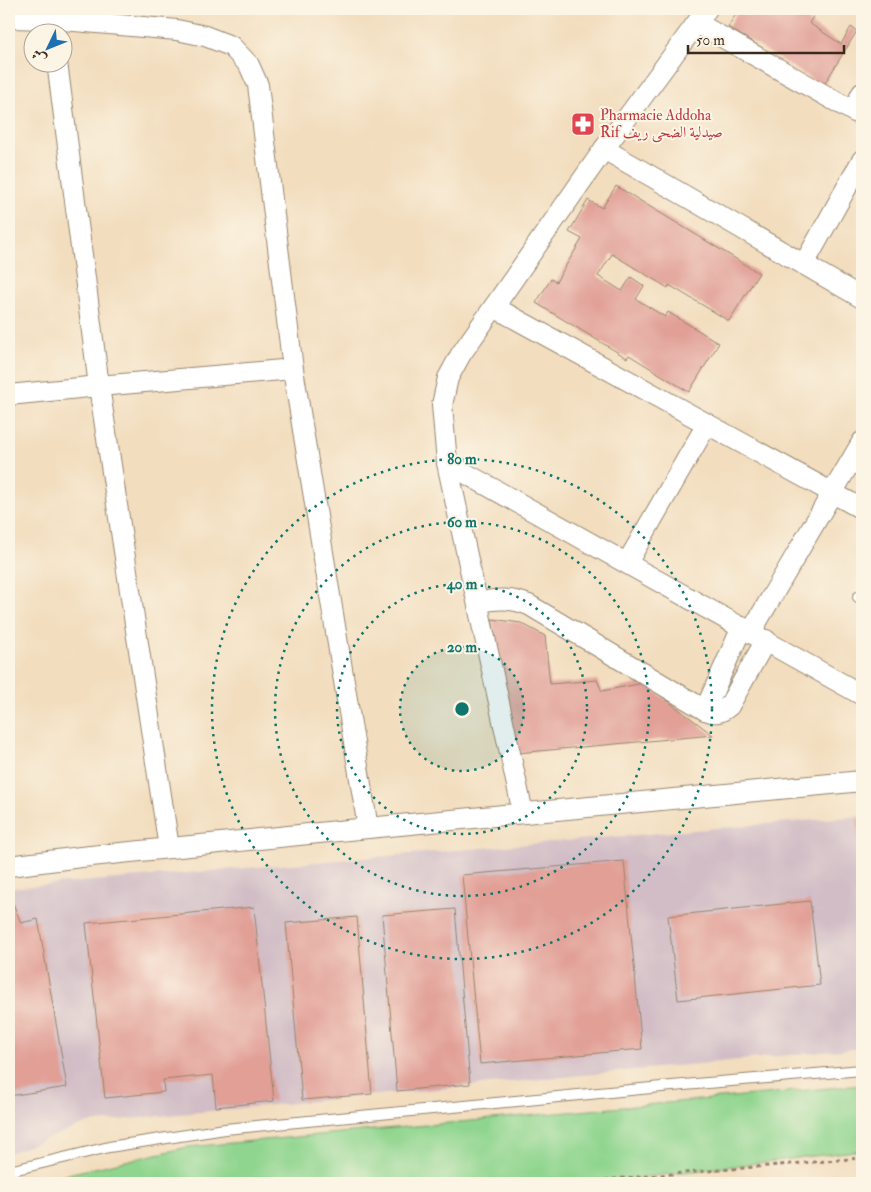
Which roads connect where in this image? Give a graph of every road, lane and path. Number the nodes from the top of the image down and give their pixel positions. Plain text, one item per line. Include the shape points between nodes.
1 (702, 16) edge
2 (9, 18) edge
3 (31, 22) edge
4 (72, 27) edge
5 (58, 72) edge
6 (862, 93) edge
7 (858, 114) edge
8 (604, 149) junction
9 (862, 160) edge
10 (804, 264) junction
11 (862, 298) edge
12 (494, 307) junction
13 (293, 369) junction
14 (99, 386) junction
15 (9, 395) edge
16 (707, 424) junction
17 (862, 442) edge
18 (447, 463) junction
19 (832, 492) junction
20 (862, 509) edge
21 (627, 563) junction
22 (478, 603) junction
23 (753, 633) junction
24 (862, 695) edge
25 (705, 710) junction
26 (862, 781) edge
27 (523, 813) junction
28 (368, 828) junction
29 (169, 848) junction
30 (9, 866) edge
31 (862, 1070) edge
32 (862, 1158) edge
33 (9, 1171) edge
34 (565, 1183) edge

1 - 7 street
1 - 8 street
2 - 3 street
4 - 13 street via 177,30 205,36 231,46 249,65 258,85
5 - 14 street
6 - 7 street
8 - 10 street
8 - 12 street
9 - 10 street
10 - 11 street
12 - 16 street
12 - 18 street via 448,378 442,405
13 - 14 street
13 - 28 street
14 - 15 street
14 - 29 street
16 - 19 street
16 - 21 street
17 - 19 street
18 - 21 street
18 - 22 street
19 - 20 street
19 - 23 street
21 - 23 street
22 - 25 street via 502,598 529,605
22 - 27 street
23 - 24 street
23 - 25 street
23 - 25 street via 729,706 718,713
26 - 27 street
27 - 28 street
28 - 29 street
29 - 30 street
31 - 33 lane via 224,1129 109,1147
32 - 34 path

